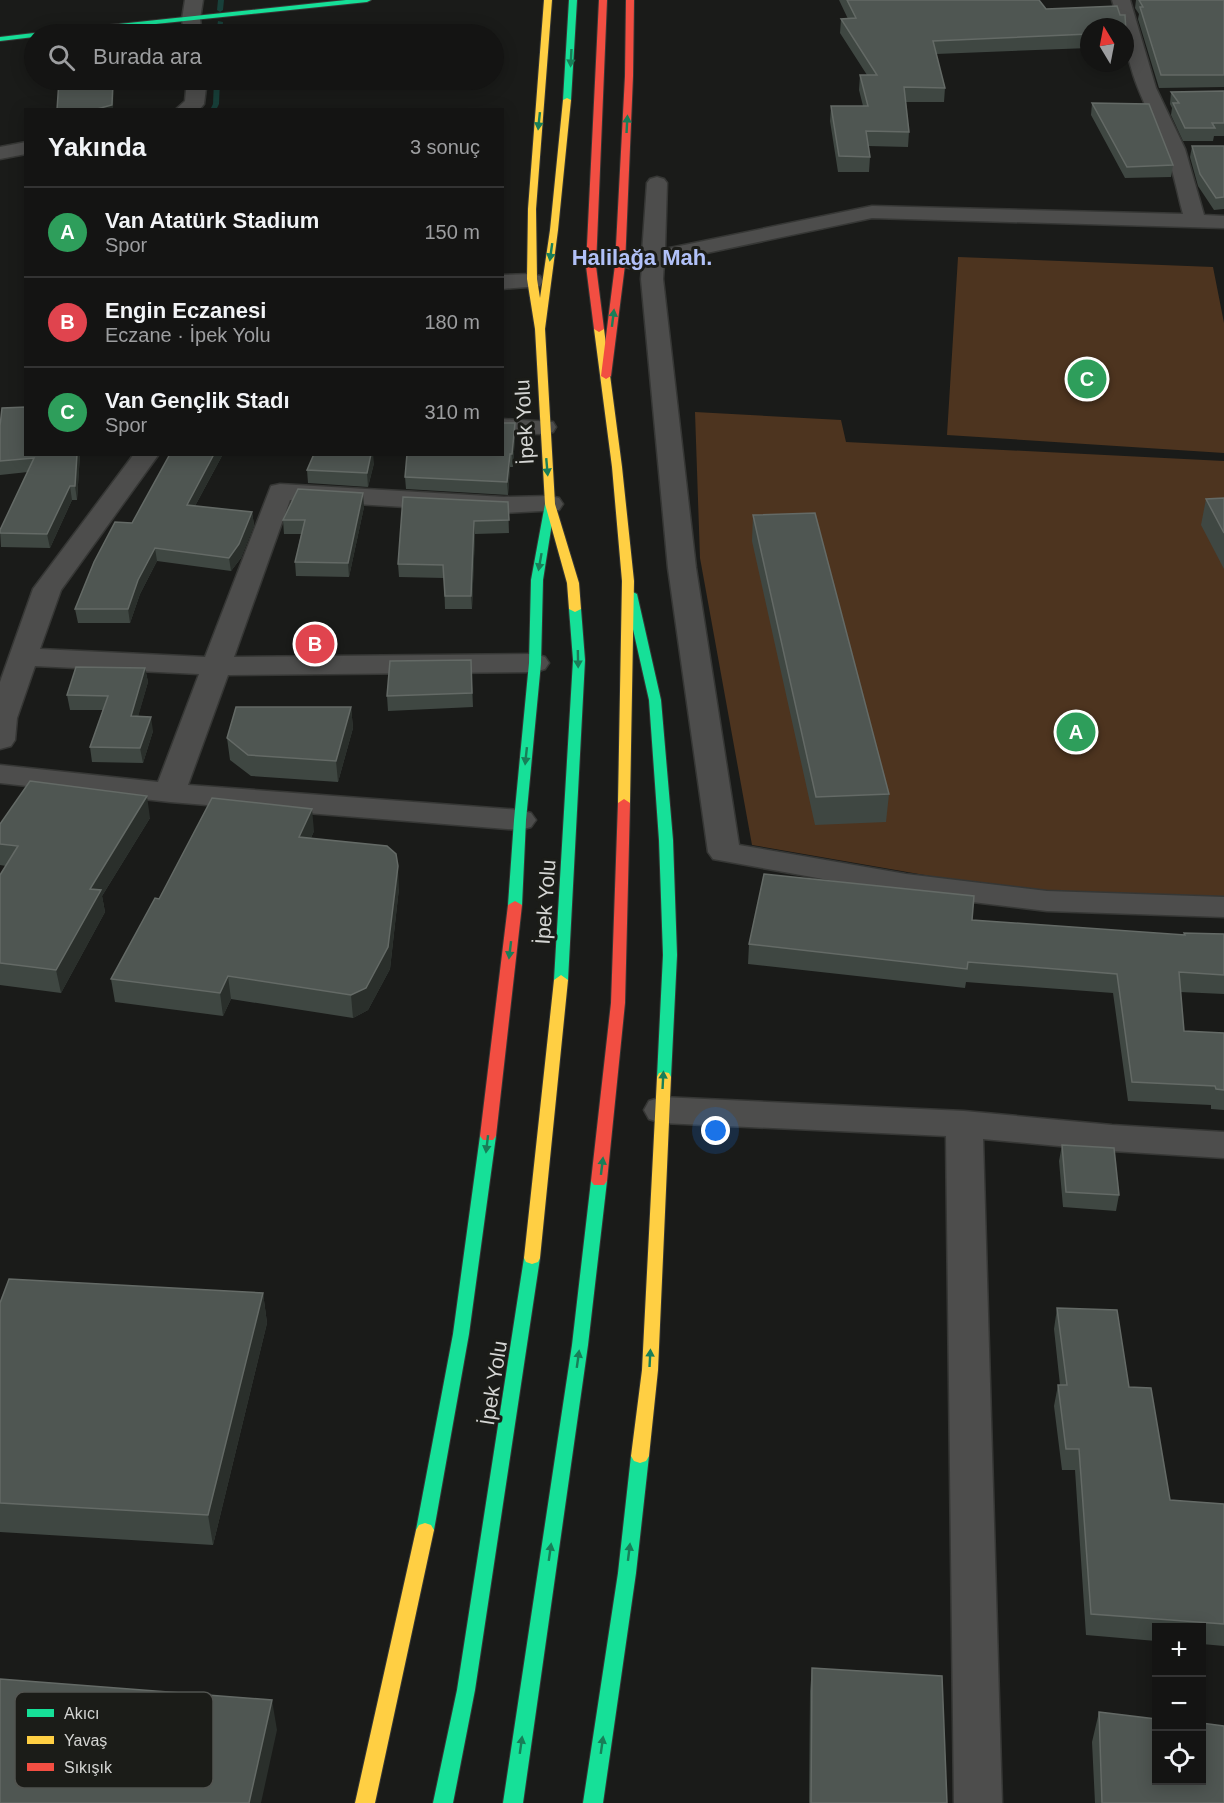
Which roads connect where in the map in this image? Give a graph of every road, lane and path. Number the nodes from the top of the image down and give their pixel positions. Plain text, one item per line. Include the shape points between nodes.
1 (194, 0) edge
2 (367, 0) edge
3 (548, 0) edge
4 (573, 0) edge
5 (603, 0) edge
6 (630, 0) edge
7 (1122, 0) edge
8 (1140, 0) edge
9 (192, 24) edge
10 (211, 24) edge
11 (24, 36) edge
12 (0, 39) edge
13 (196, 90) edge
14 (1171, 95) edge
15 (1149, 96) junction
16 (187, 108) edge
17 (24, 148) edge
18 (0, 153) edge
19 (657, 183) dead end
20 (1195, 221) junction
21 (1224, 222) edge
22 (653, 258) junction
23 (620, 265) junction
24 (532, 281) junction
25 (504, 282) edge
26 (540, 329) junction
27 (606, 376) junction
28 (504, 426) edge
29 (544, 427) junction
30 (146, 456) edge
31 (550, 504) junction
32 (628, 581) junction
33 (22, 657) junction
34 (535, 663) junction
35 (214, 666) junction
36 (0, 740) edge
37 (0, 774) edge
38 (170, 793) junction
39 (520, 820) junction
40 (1224, 907) edge
41 (662, 1110) junction
42 (964, 1124) junction
43 (1224, 1145) edge
44 (364, 1803) edge
45 (443, 1803) edge
46 (513, 1803) edge
47 (593, 1803) edge
48 (978, 1803) edge

1 - 9 street
2 - 10 main road
3 -> 24 main road via 532,189
4 -> 26 main road, İpek Yolu via 570,75
5 - 27 main road via 591,266
23 -> 6 main road
7 - 8 street
7 - 15 street
11 - 12 main road
13 - 16 street via 194,104
14 - 15 street
15 - 20 street via 1184,149
17 - 18 street
19 - 22 street
20 - 21 street
20 - 22 street via 872,212
22 - 23 street
22 - 40 street via 682,568 724,852 906,884 1047,901
27 -> 23 main road
24 - 25 street
24 - 26 main road
26 - 29 main road, İpek Yolu
27 - 32 main road
28 - 29 street
29 -> 31 main road, İpek Yolu
30 - 33 street via 47,589
31 -> 34 main road via 537,580
31 - 35 street via 504,505 280,492
31 -> 45 main road, İpek Yolu via 573,583 579,660 560,1006 527,1302 466,1690
41 -> 32 main road via 670,955 666,840 655,700
46 -> 32 main road via 580,1345 608,1110 618,991 624,834
33 - 35 street
33 - 36 street via 2,718
34 - 35 street
34 -> 39 main road
35 - 38 street
37 - 38 street
38 - 39 street
39 -> 44 main road via 515,906 474,1244 437,1473
41 - 42 street
47 -> 41 main road via 627,1573 650,1370
42 - 43 street
42 - 48 street

